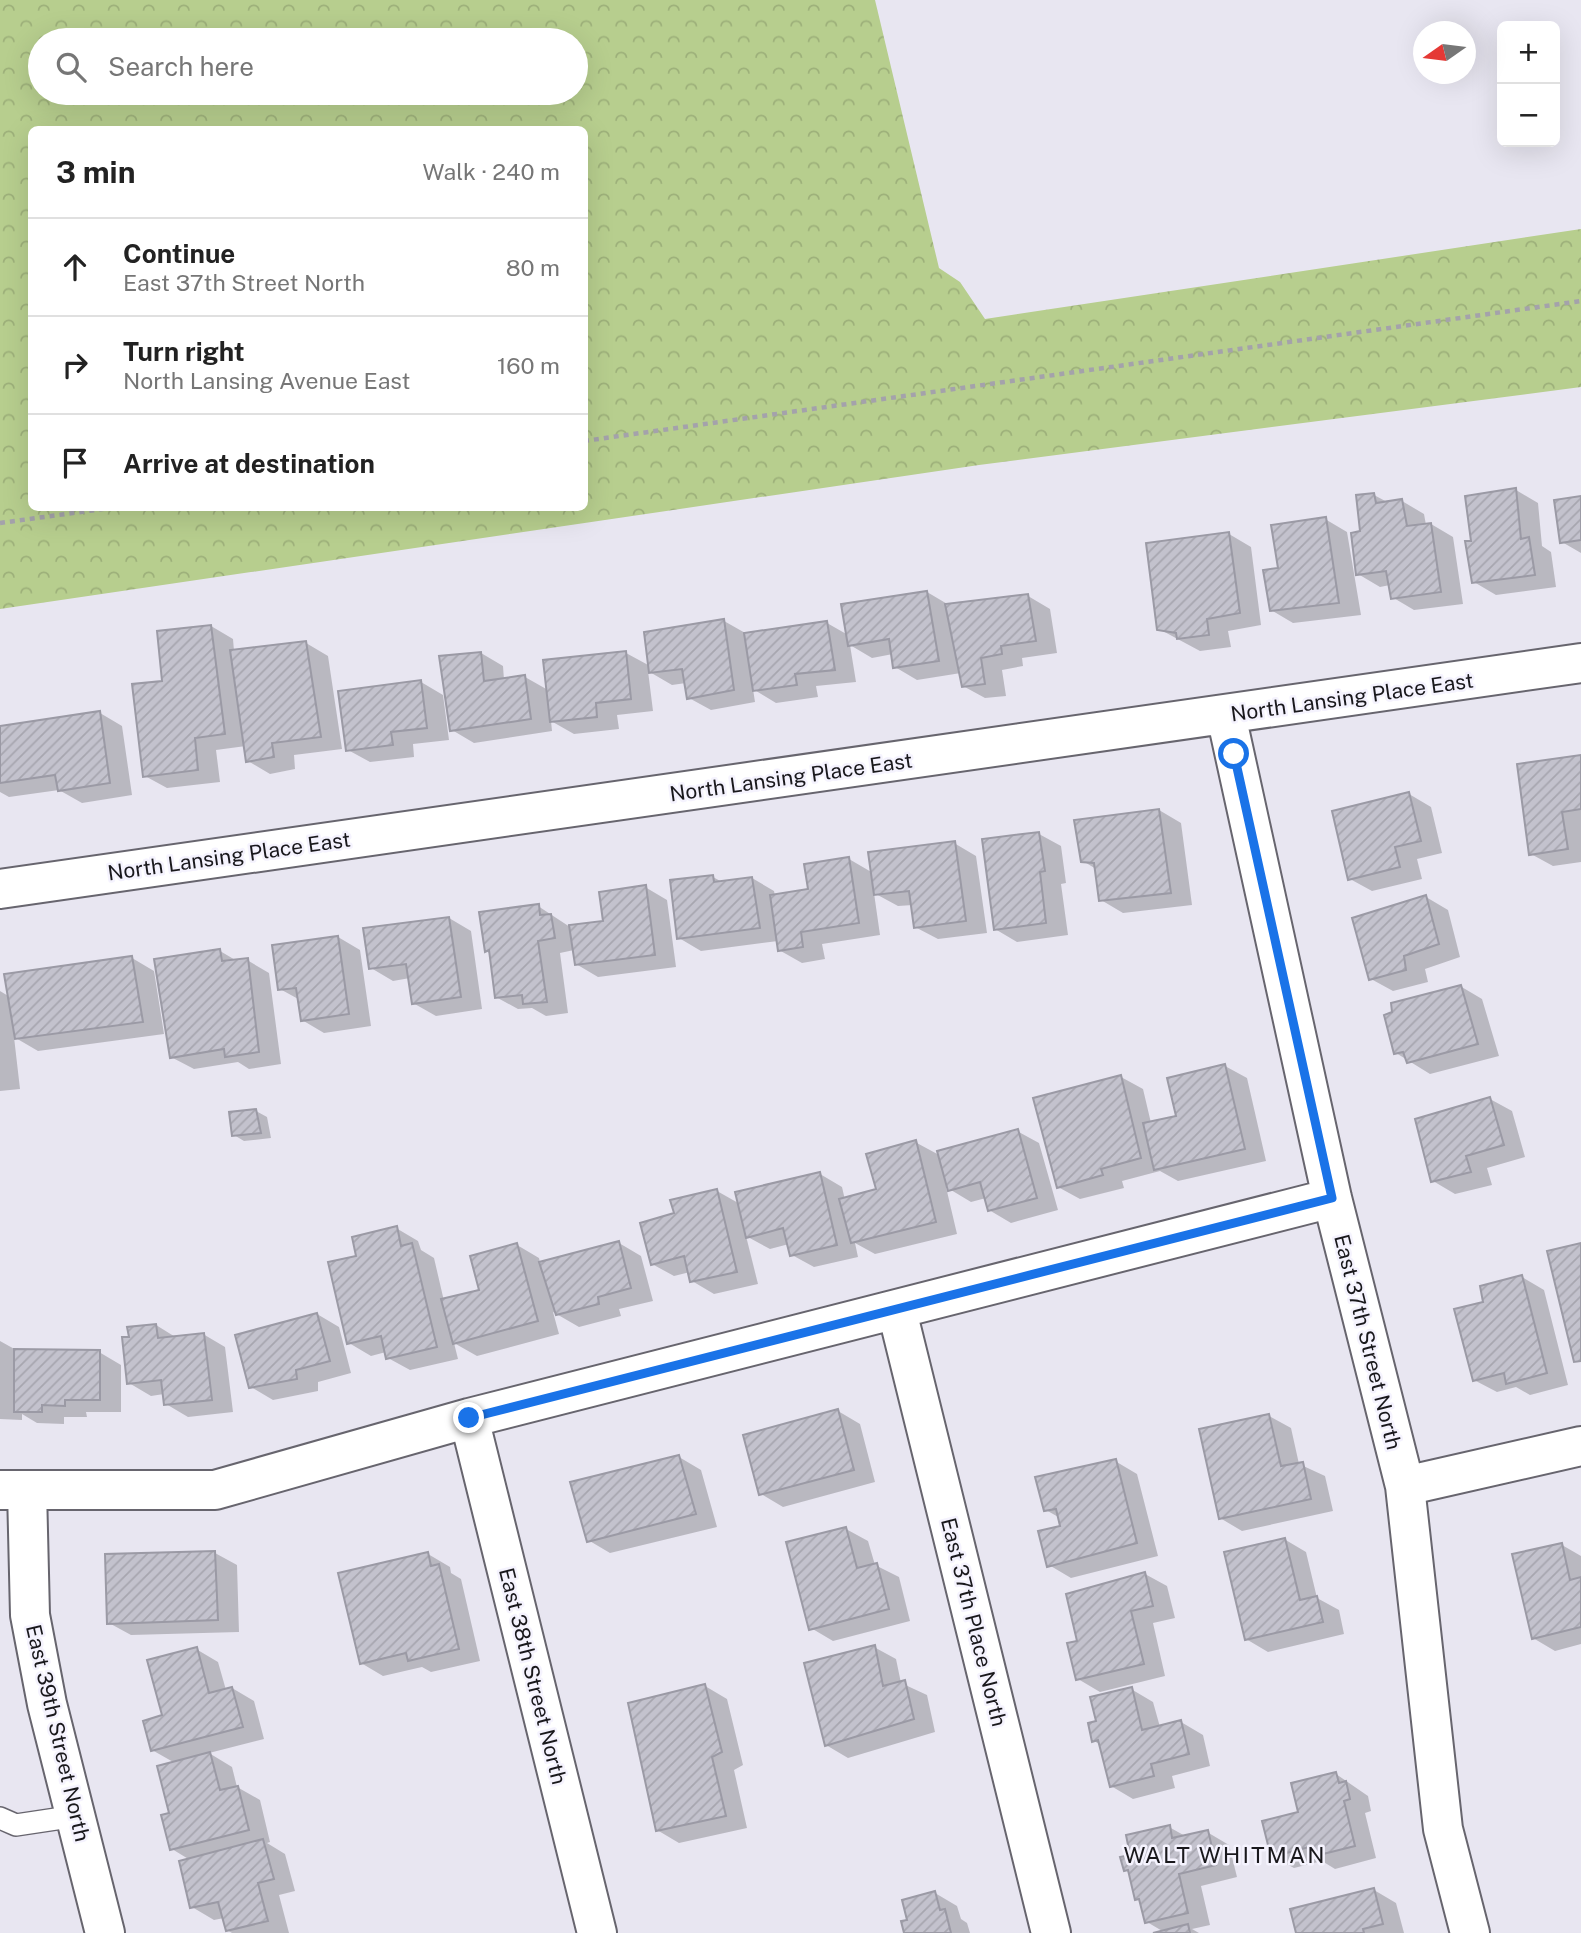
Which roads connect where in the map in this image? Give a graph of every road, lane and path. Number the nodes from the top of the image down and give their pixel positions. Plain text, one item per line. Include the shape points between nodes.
1 (1581, 301) edge
2 (588, 440) edge
3 (88, 511) edge
4 (0, 523) edge
5 (1581, 663) edge
6 (1226, 715) junction
7 (0, 889) edge
8 (1332, 1198) junction
9 (897, 1311) junction
10 (469, 1418) junction
11 (1581, 1446) edge
12 (1405, 1486) junction
13 (13, 1490) edge
14 (76, 1816) junction
15 (0, 1818) edge
16 (105, 1933) edge
17 (597, 1933) edge
18 (1051, 1933) edge
19 (1470, 1933) edge

1 - 2 path
3 - 4 path
5 - 6 street, North Lansing Place East
6 - 7 street, North Lansing Place East
6 - 8 street, East 37th Street North
8 - 9 street
8 - 12 street, East 37th Street North
9 - 10 street
9 - 18 street, East 37th Place North
10 - 13 street via 215,1490
10 - 17 street, East 38th Street North
11 - 12 street
12 - 19 street, East 37th Street North via 1443,1829
13 - 14 street, East 39th Street North via 47,1704
14 - 15 lane via 16,1825
14 - 16 street, East 39th Street North

